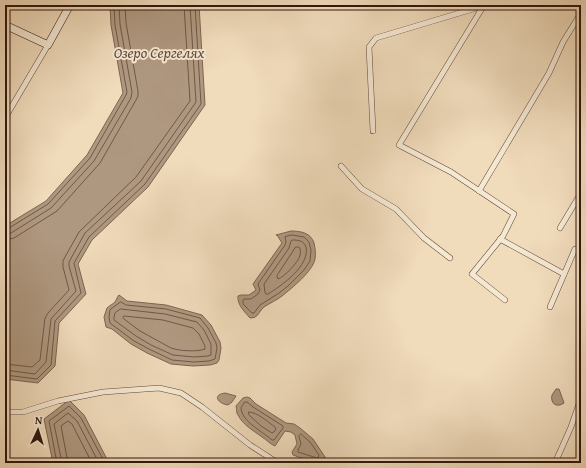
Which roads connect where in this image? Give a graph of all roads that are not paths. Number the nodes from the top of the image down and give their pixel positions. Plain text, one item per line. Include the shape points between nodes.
1 (70, 5) edge
2 (483, 6) edge
3 (581, 13) edge
4 (5, 25) edge
5 (48, 45) junction
6 (5, 117) edge
7 (373, 130) dead end
8 (341, 166) dead end
9 (479, 190) junction
10 (581, 193) edge
11 (560, 228) dead end
12 (500, 239) junction
13 (581, 252) edge
14 (450, 258) dead end
15 (564, 274) junction
16 (505, 300) dead end
17 (550, 307) dead end
18 (581, 398) edge
19 (5, 412) edge
20 (278, 463) edge
21 (555, 463) edge

1 - 5 street
2 - 7 street via 376,38 369,48
2 - 9 street via 399,145
3 - 9 street via 563,42 549,73
4 - 5 street
5 - 6 street
8 - 14 street via 362,189 396,209 424,238
9 - 12 street via 514,214
10 - 11 street
12 - 15 street
12 - 16 street via 472,274
13 - 15 street via 575,249
15 - 17 street
18 - 21 street
19 - 20 street via 24,412 58,400 104,392 159,388 182,393

